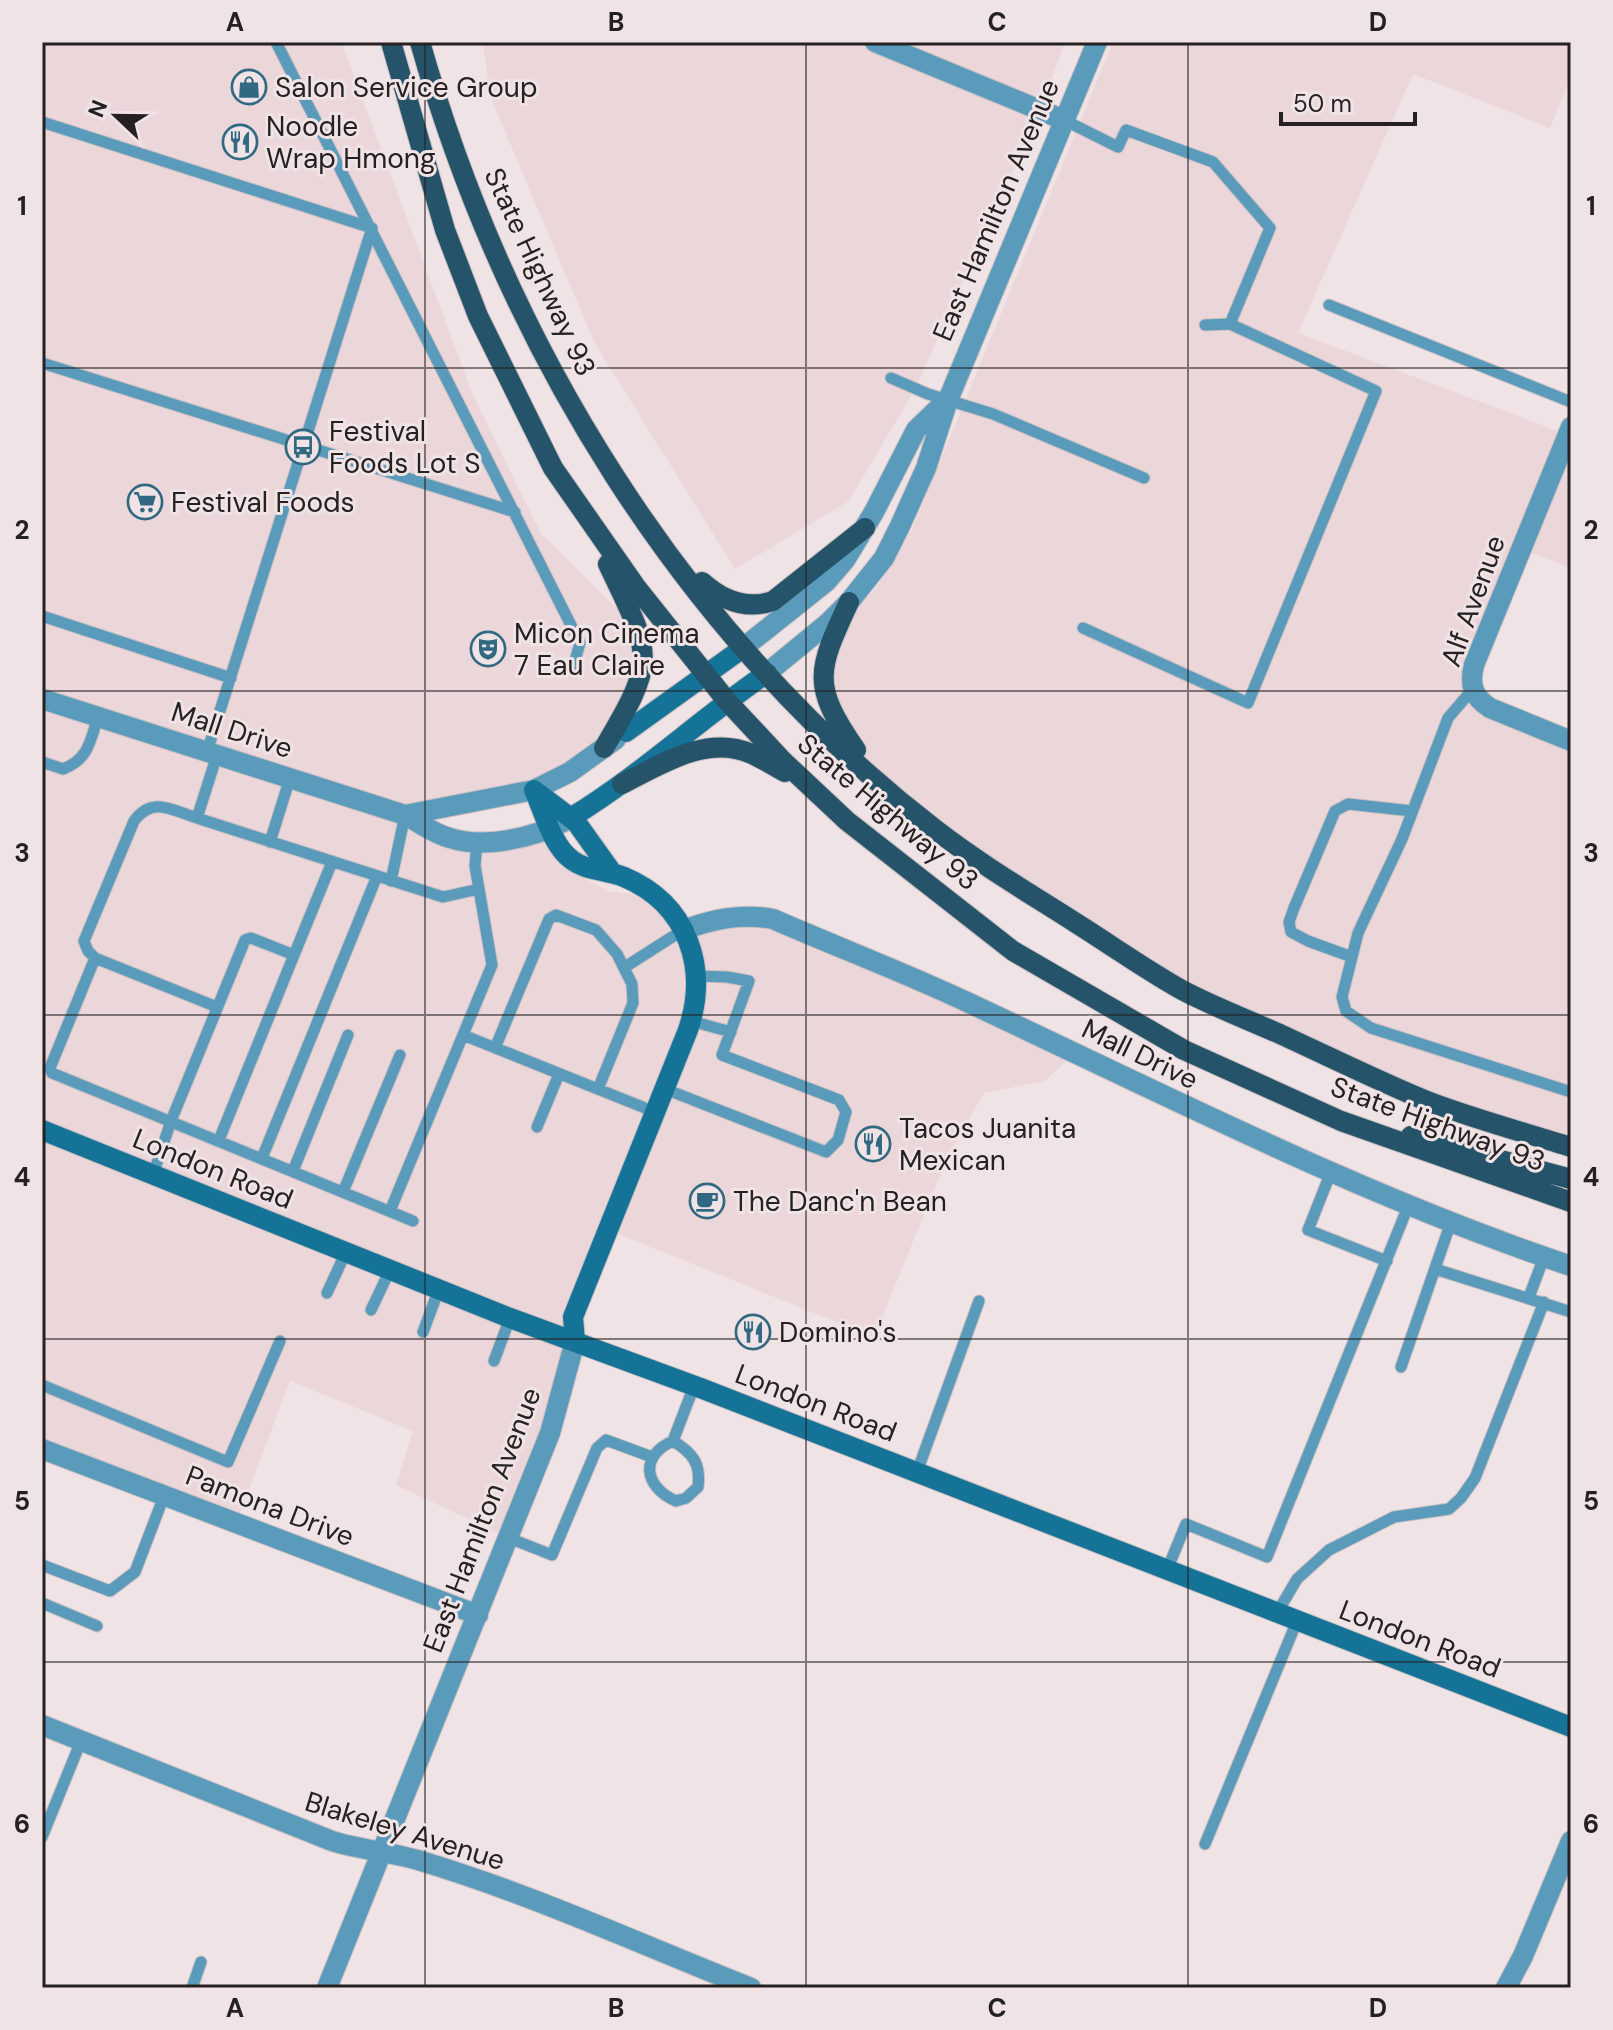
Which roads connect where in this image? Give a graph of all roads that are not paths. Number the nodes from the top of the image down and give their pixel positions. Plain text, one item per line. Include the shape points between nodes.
1 (276, 42) edge
2 (391, 42) edge
3 (420, 42) edge
4 (875, 42) edge
5 (1097, 42) edge
6 (1064, 120) junction
7 (42, 122) edge
8 (372, 228) junction
9 (1329, 305) dead end
10 (1230, 324) junction
11 (1205, 325) dead end
12 (42, 363) edge
13 (891, 378) dead end
14 (948, 400) junction
15 (1571, 402) edge
16 (1571, 427) edge
17 (303, 447) junction
18 (1144, 478) dead end
19 (515, 512) junction
20 (588, 521) junction
21 (865, 528) junction
22 (665, 548) junction
23 (849, 602) junction
24 (42, 616) edge
25 (1083, 628) dead end
26 (743, 648) junction
27 (572, 671) dead end
28 (767, 673) junction
29 (705, 674) junction
30 (231, 678) junction
31 (1472, 690) junction
32 (43, 701) edge
33 (727, 701) junction
34 (98, 717) junction
35 (1571, 741) edge
36 (604, 748) junction
37 (212, 753) junction
38 (42, 762) edge
39 (290, 778) junction
40 (879, 783) junction
41 (622, 784) junction
42 (810, 786) junction
43 (534, 790) junction
44 (1412, 811) junction
45 (405, 815) junction
46 (572, 817) junction
47 (197, 818) junction
48 (551, 829) junction
49 (477, 841) junction
50 (270, 842) junction
51 (332, 862) junction
52 (611, 871) junction
53 (377, 876) junction
54 (391, 881) junction
55 (479, 889) junction
56 (683, 930) junction
57 (294, 955) junction
58 (1352, 957) junction
59 (95, 958) junction
60 (625, 967) junction
61 (697, 976) junction
62 (217, 1007) junction
63 (691, 1021) junction
64 (731, 1032) junction
65 (348, 1035) dead end
66 (463, 1035) junction
67 (495, 1048) junction
68 (400, 1055) dead end
69 (559, 1074) junction
70 (598, 1089) junction
71 (665, 1089) junction
72 (1571, 1092) edge
73 (655, 1112) junction
74 (171, 1121) junction
75 (1341, 1121) junction
76 (537, 1127) dead end
77 (42, 1130) edge
78 (219, 1140) junction
79 (1571, 1147) edge
80 (262, 1158) junction
81 (293, 1171) junction
82 (1331, 1172) junction
83 (153, 1175) junction
84 (1571, 1179) edge
85 (343, 1192) junction
86 (1571, 1202) edge
87 (1409, 1204) junction
88 (390, 1211) junction
89 (413, 1221) dead end
90 (1451, 1222) junction
91 (346, 1252) junction
92 (1544, 1257) junction
93 (1387, 1261) junction
94 (1571, 1266) edge
95 (1435, 1269) junction
96 (390, 1270) junction
97 (439, 1289) junction
98 (327, 1293) dead end
99 (1529, 1297) junction
100 (979, 1301) dead end
101 (1544, 1302) junction
102 (371, 1310) dead end
103 (1571, 1312) edge
104 (510, 1318) junction
105 (423, 1332) dead end
106 (280, 1341) dead end
107 (575, 1341) junction
108 (494, 1361) dead end
109 (1401, 1367) dead end
110 (42, 1385) edge
111 (694, 1386) junction
112 (673, 1441) junction
113 (43, 1452) edge
114 (652, 1457) junction
115 (917, 1472) junction
116 (164, 1496) junction
117 (509, 1538) junction
118 (42, 1565) edge
119 (1167, 1570) junction
120 (42, 1603) edge
121 (1277, 1613) junction
122 (478, 1615) junction
123 (1297, 1621) junction
124 (97, 1626) dead end
125 (42, 1725) edge
126 (1571, 1727) edge
127 (81, 1741) junction
128 (42, 1837) edge
129 (1571, 1841) edge
130 (1205, 1844) dead end
131 (382, 1854) junction
132 (201, 1962) dead end
133 (192, 1988) edge
134 (327, 1988) edge
135 (751, 1988) edge
136 (1506, 1988) edge

1 - 8 lane
2 - 20 main road, State Highway 93 via 445,230 478,316 553,468
3 - 22 main road, State Highway 93 via 451,143 518,302 591,441
4 - 6 street
5 - 6 street, East Hamilton Avenue
6 - 10 lane via 1118,147 1126,130 1213,162 1270,228
6 - 14 street, East Hamilton Avenue
7 - 8 lane
8 - 17 lane
8 - 19 lane
9 - 15 lane
10 - 11 lane
10 - 25 lane via 1376,391 1248,703
12 - 17 lane
13 - 14 lane
14 - 18 lane
14 - 21 street, East Hamilton Avenue via 916,430
14 - 23 street, East Hamilton Avenue via 900,526 884,558
16 - 31 street, Alf Avenue via 1474,665
17 - 19 lane
17 - 30 lane
19 - 27 lane via 580,643
20 - 29 main road, State Highway 93
20 - 36 main road via 641,633 644,652 636,693
21 - 22 main road via 761,605 718,596
21 - 26 street, East Hamilton Avenue via 826,582
22 - 26 main road, State Highway 93
23 - 28 street, East Hamilton Avenue
23 - 40 main road via 824,665 825,692 833,717
24 - 30 lane
26 - 28 main road, State Highway 93
26 - 29 street, East Hamilton Avenue
28 - 33 street, East Hamilton Avenue
28 - 40 main road, State Highway 93
29 - 33 main road, State Highway 93
29 - 36 street, East Hamilton Avenue
30 - 37 lane
31 - 35 street, Alf Avenue via 1490,708
31 - 44 lane via 1448,718
32 - 34 street, Mall Drive
33 - 41 street, East Hamilton Avenue
33 - 42 main road, State Highway 93
34 - 37 street, Mall Drive
34 - 38 lane via 79,763 63,769
36 - 43 street, East Hamilton Avenue
37 - 39 street, Mall Drive
37 - 47 lane
39 - 45 street, Mall Drive
39 - 50 lane
40 - 79 main road, State Highway 93 via 949,839 1181,989 1430,1102
41 - 42 main road via 684,753 710,747 751,753
41 - 46 street, East Hamilton Avenue
42 - 75 main road, State Highway 93 via 1013,951 1184,1050
43 - 45 street, Mall Drive
43 - 46 street
43 - 48 street, East Hamilton Avenue
44 - 58 lane
44 - 58 lane via 1348,804 1335,811 1294,908 1291,932
45 - 49 street, Mall Drive via 449,838
45 - 54 lane
46 - 48 street, Mall Drive
46 - 52 street, East Hamilton Avenue
47 - 50 lane
47 - 59 lane via 160,806 143,810 134,821 84,941
48 - 49 street, Mall Drive
48 - 52 street, East Hamilton Avenue via 572,861
49 - 55 lane
50 - 51 lane
51 - 53 lane
51 - 57 lane
52 - 56 street, East Hamilton Avenue via 646,889
53 - 54 lane
53 - 80 lane
54 - 55 lane via 443,897
55 - 66 lane via 492,965
56 - 60 lane
56 - 61 street, East Hamilton Avenue
56 - 82 street, Mall Drive via 733,916 773,919 964,1000
57 - 62 lane via 245,940
57 - 78 lane
58 - 72 lane via 1342,997 1346,1011 1371,1028
59 - 62 lane
59 - 74 lane via 52,1073
60 - 67 lane via 596,930 556,915 549,919
60 - 70 lane via 633,1003
61 - 63 street, East Hamilton Avenue
61 - 64 lane via 749,981
62 - 74 lane
63 - 64 lane
63 - 71 street, East Hamilton Avenue
64 - 71 lane via 722,1055 839,1100 846,1112 838,1140 826,1152
65 - 81 lane
66 - 67 lane
66 - 88 lane
67 - 69 lane
68 - 85 lane
69 - 70 lane
69 - 76 lane
70 - 73 lane
71 - 73 street, East Hamilton Avenue
73 - 107 street, East Hamilton Avenue via 573,1317
74 - 78 lane
74 - 83 lane
75 - 84 main road via 1445,1143
75 - 86 main road, State Highway 93
77 - 83 street, London Road
78 - 80 lane
80 - 81 lane
81 - 85 lane
82 - 87 street, Mall Drive
82 - 93 lane via 1308,1230
83 - 91 street, London Road
85 - 88 lane
87 - 90 street, Mall Drive
87 - 93 lane
88 - 89 lane
90 - 92 street, Mall Drive
90 - 95 lane
91 - 96 street, London Road
91 - 98 lane
92 - 94 street, Mall Drive
92 - 99 lane
93 - 119 lane via 1267,1557 1186,1524
95 - 99 lane
95 - 109 lane
96 - 97 street, London Road
96 - 102 lane
97 - 104 street, London Road
97 - 105 lane
99 - 101 lane
100 - 115 lane
101 - 103 lane
101 - 121 lane via 1475,1478 1461,1498 1449,1509 1394,1517 1329,1550 1297,1579
104 - 107 street, London Road
104 - 108 lane
106 - 110 lane via 228,1462
107 - 111 street, London Road
107 - 117 street, East Hamilton Avenue via 550,1433
111 - 112 lane
111 - 115 street, London Road
112 - 114 lane
112 - 114 lane via 687,1449 700,1473 698,1487 686,1498 676,1501 653,1484
113 - 116 street, Pamona Drive
114 - 117 lane via 606,1440 597,1448 552,1555
115 - 119 street, London Road
116 - 118 lane via 135,1572 110,1591
116 - 122 street, Pamona Drive
117 - 122 street, East Hamilton Avenue
119 - 121 street, London Road
120 - 124 lane
121 - 123 street, London Road
122 - 131 street, East Hamilton Avenue
123 - 126 street, London Road
123 - 130 lane
125 - 127 street, Blakeley Avenue
127 - 128 lane
127 - 131 street, Blakeley Avenue via 332,1841
129 - 136 street
131 - 134 street, East Hamilton Avenue
131 - 135 street, Blakeley Avenue via 485,1883
132 - 133 lane

